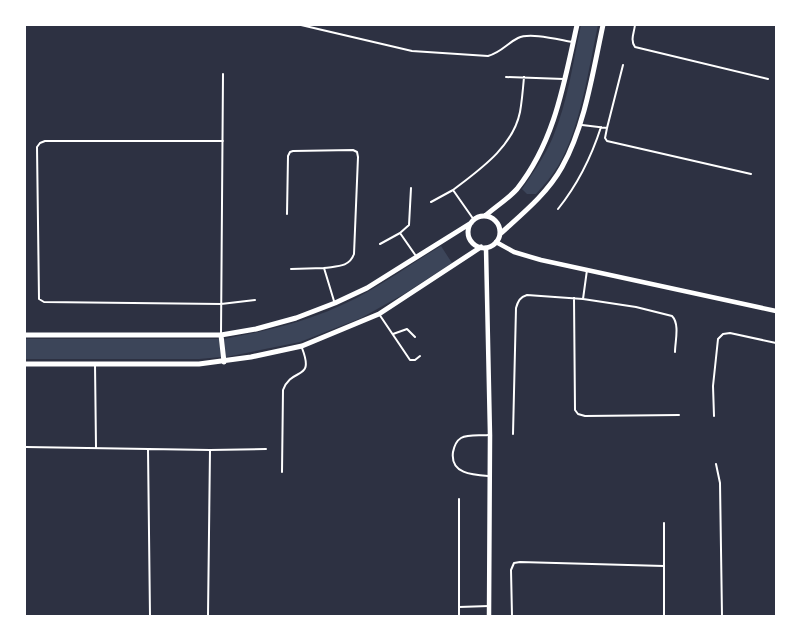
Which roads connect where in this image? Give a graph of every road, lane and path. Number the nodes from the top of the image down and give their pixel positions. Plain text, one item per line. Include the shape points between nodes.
1 (301, 25) edge
2 (577, 25) edge
3 (603, 25) edge
4 (635, 25) edge
5 (573, 42) junction
6 (623, 66) dead end
7 (223, 74) dead end
8 (506, 77) dead end
9 (524, 77) junction
10 (768, 78) dead end
11 (565, 79) junction
12 (579, 124) junction
13 (601, 127) junction
14 (607, 128) junction
15 (222, 141) junction
16 (751, 174) dead end
17 (411, 188) dead end
18 (453, 190) junction
19 (430, 202) dead end
20 (558, 209) dead end
21 (287, 214) dead end
22 (485, 216) junction
23 (472, 222) junction
24 (400, 233) junction
25 (500, 234) junction
26 (496, 242) junction
27 (380, 244) dead end
28 (483, 248) junction
29 (416, 256) junction
30 (324, 268) junction
31 (291, 269) dead end
32 (587, 270) junction
33 (574, 298) junction
34 (584, 299) junction
35 (255, 300) dead end
36 (335, 303) junction
37 (221, 304) junction
38 (776, 311) edge
39 (380, 314) junction
40 (392, 334) junction
41 (25, 335) edge
42 (221, 335) junction
43 (414, 337) dead end
44 (776, 343) edge
45 (302, 346) junction
46 (675, 352) dead end
47 (420, 356) dead end
48 (224, 362) junction
49 (25, 364) edge
50 (95, 364) junction
51 (679, 415) dead end
52 (714, 416) dead end
53 (513, 434) dead end
54 (490, 435) junction
55 (26, 447) edge
56 (96, 448) junction
57 (148, 449) junction
58 (266, 449) dead end
59 (210, 450) junction
60 (716, 464) dead end
61 (282, 472) dead end
62 (490, 476) junction
63 (459, 499) dead end
64 (664, 522) dead end
65 (664, 566) junction
66 (489, 606) junction
67 (458, 607) junction
68 (150, 616) edge
69 (208, 616) edge
70 (458, 616) edge
71 (489, 616) edge
72 (512, 616) edge
73 (664, 616) edge
74 (722, 616) edge

1 - 5 lane via 412,51 488,56 498,54 518,38 526,36
2 - 5 street
3 - 12 street
4 - 10 lane via 632,39 635,46
5 - 11 street
6 - 14 lane
7 - 15 lane
8 - 9 lane
9 - 11 lane
9 - 18 lane via 520,112 510,137 487,162
11 - 22 street via 549,136 533,166 516,190
12 - 13 lane
12 - 25 street via 561,169 532,205
13 - 14 lane
13 - 20 lane via 580,179
14 - 16 lane via 606,141
15 - 37 lane
15 - 37 lane via 45,141 37,147 39,299 44,302
17 - 24 lane via 409,225
18 - 19 lane
18 - 23 lane
21 - 30 lane via 290,152 357,152 354,254 346,265
22 - 23 street
22 - 25 street via 498,223
23 - 28 street via 469,238
23 - 29 street
24 - 27 lane
24 - 29 lane
25 - 26 street
26 - 28 street
26 - 32 street via 514,252
28 - 39 street
28 - 54 street
29 - 36 street via 367,288
30 - 31 lane
30 - 36 lane
32 - 34 lane
32 - 38 street
33 - 34 lane
33 - 51 lane via 575,410 578,414
33 - 53 lane via 527,295 518,301
34 - 46 lane via 672,316 676,324
35 - 37 lane
36 - 42 street via 296,318
37 - 42 lane
39 - 40 lane
39 - 45 street
40 - 43 lane via 407,329
40 - 47 lane via 410,360
41 - 42 street
42 - 48 street
44 - 52 lane via 730,334 723,334 718,339 713,386
45 - 48 street
45 - 61 lane via 307,366 290,379 283,390
48 - 50 street
49 - 50 street
50 - 56 lane
54 - 62 street
54 - 62 lane via 462,438 453,450 455,465 461,471 468,475
55 - 56 lane
56 - 57 lane
57 - 59 lane
57 - 68 lane
58 - 59 lane
59 - 69 lane
60 - 74 lane via 720,483
62 - 66 street
63 - 67 lane
64 - 65 lane
65 - 72 lane via 514,563 511,570
65 - 73 lane
66 - 67 lane
66 - 71 street
67 - 70 lane

